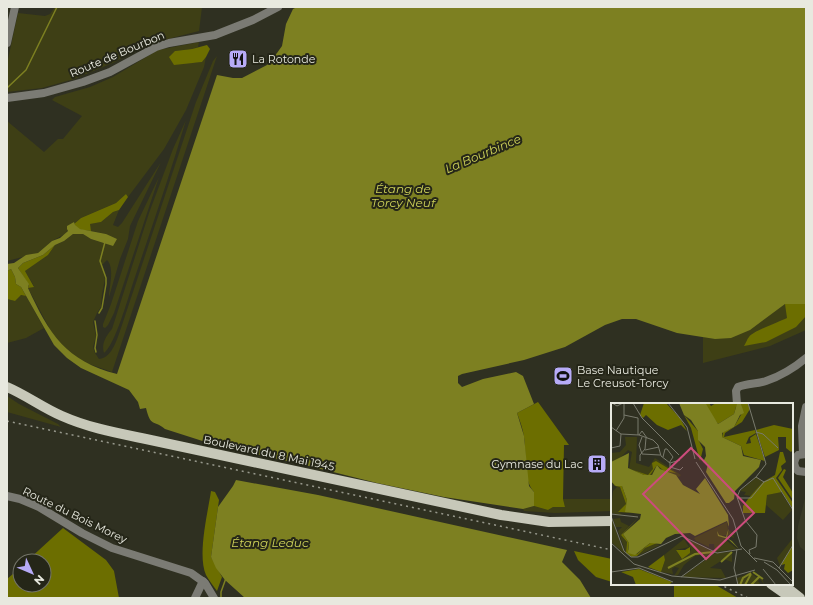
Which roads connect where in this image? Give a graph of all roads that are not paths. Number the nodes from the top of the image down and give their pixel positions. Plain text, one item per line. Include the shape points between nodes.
1 (15, 7) edge
2 (278, 7) edge
3 (7, 43) edge
4 (7, 98) edge
5 (806, 358) edge
6 (7, 381) edge
7 (11, 389) edge
8 (737, 403) edge
9 (806, 407) edge
10 (804, 454) edge
11 (793, 467) edge
12 (806, 472) edge
13 (7, 496) edge
14 (611, 515) edge
15 (524, 518) junction
16 (611, 521) edge
17 (203, 581) junction
18 (772, 585) edge
19 (783, 585) edge
20 (195, 598) edge
21 (214, 598) edge
22 (791, 598) edge
23 (800, 598) edge

1 - 3 street
2 - 4 street, Route de Bourbon via 215,35 156,47 110,72 83,82 44,93
5 - 8 street via 784,374 738,388
6 - 7 main road, Boulevard du 8 Mai 1945
7 - 15 main road, Boulevard du 8 Mai 1945 via 51,411 88,426
9 - 10 street via 802,426
10 - 11 street via 796,457
11 - 12 street
13 - 17 street, Route du Bois Morey via 39,508 82,534 112,548 183,570
14 - 15 main road, Boulevard du 8 Mai 1945
15 - 16 main road, Boulevard du 8 Mai 1945 via 548,522
17 - 20 street
17 - 21 street, Route du Bois Morey
18 - 22 main road
19 - 23 main road

